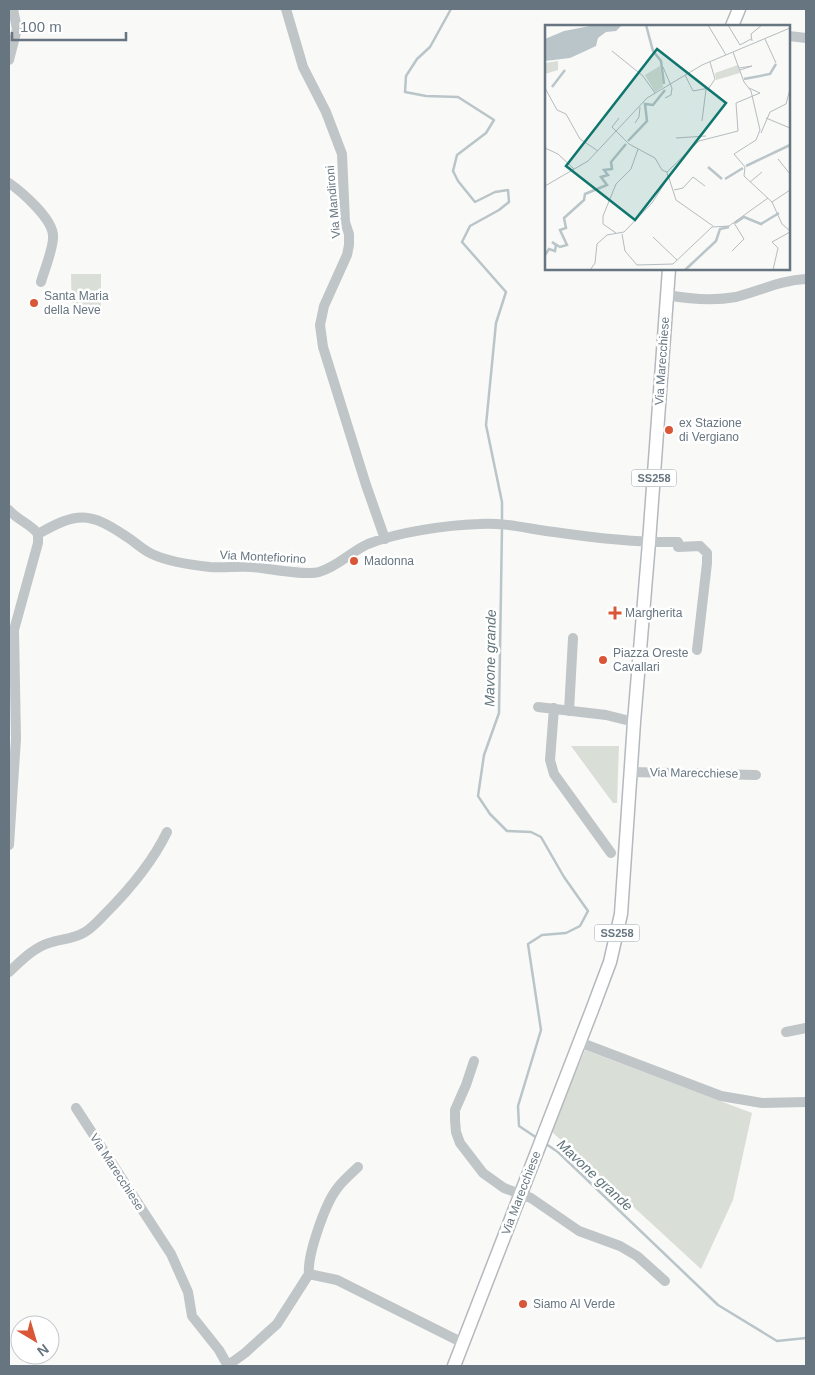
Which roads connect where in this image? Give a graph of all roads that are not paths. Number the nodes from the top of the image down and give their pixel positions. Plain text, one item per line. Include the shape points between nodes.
1 (13, 9) edge
2 (286, 9) edge
3 (739, 9) edge
4 (732, 25) edge
5 (790, 36) edge
6 (806, 38) edge
7 (9, 60) edge
8 (9, 182) edge
9 (669, 270) edge
10 (806, 279) edge
11 (41, 282) dead end
12 (667, 295) junction
13 (9, 510) edge
14 (9, 519) edge
15 (22, 522) junction
16 (38, 534) junction
17 (385, 539) junction
18 (649, 542) junction
19 (574, 638) dead end
20 (697, 650) dead end
21 (538, 707) dead end
22 (554, 708) junction
23 (569, 711) junction
24 (634, 717) junction
25 (631, 772) junction
26 (756, 775) dead end
27 (167, 832) dead end
28 (9, 845) edge
29 (611, 853) dead end
30 (9, 972) edge
31 (806, 1028) edge
32 (786, 1032) dead end
33 (579, 1042) junction
34 (474, 1061) dead end
35 (806, 1102) edge
36 (76, 1108) dead end
37 (358, 1167) dead end
38 (520, 1195) junction
39 (309, 1274) junction
40 (666, 1281) dead end
41 (463, 1343) junction
42 (227, 1366) edge
43 (454, 1366) edge

1 - 7 street via 17,29
2 - 17 street, Via Mandironi via 303,68 326,112 342,154 349,245 324,306 320,325 323,347
3 - 4 main road
5 - 6 street
8 - 11 street via 52,228 54,237
9 - 12 main road, Via Marecchiese / SS258
10 - 12 street via 794,279 719,300
12 - 18 main road, Via Marecchiese / SS258
13 - 15 street
14 - 15 street
15 - 16 street
16 - 17 street, Via Montefiorino via 75,517 91,518 110,525 151,554 180,562 317,573 336,566 366,545
16 - 28 street via 14,630 16,739
17 - 18 street, Via Montefiorino via 454,526 498,524
18 - 20 street via 678,542 678,547 700,546 707,553
18 - 24 main road, Via Marecchiese / SS258
19 - 23 street
21 - 22 street
22 - 23 street
22 - 29 street via 550,760 554,774
23 - 24 street
24 - 25 main road, Via Marecchiese / SS258
25 - 26 street, Via Marecchiese
25 - 33 main road, Via Marecchiese / SS258 via 622,914 610,962
27 - 30 street via 136,879 86,932 36,949
31 - 32 street
33 - 35 street via 721,1096 762,1103
33 - 38 main road, Via Marecchiese / SS258
34 - 38 street via 455,1110 456,1132 460,1143 483,1173
36 - 42 street, Via Marecchiese via 171,1254 188,1292 192,1316 219,1350
37 - 39 street, Via Marecchiese via 336,1190 330,1202 315,1240
38 - 40 street via 530,1198 579,1230 637,1256
38 - 41 main road, Via Marecchiese / SS258
39 - 41 street via 337,1280
39 - 42 street, Via Marecchiese via 277,1324
41 - 43 main road, Via Marecchiese / SS258

